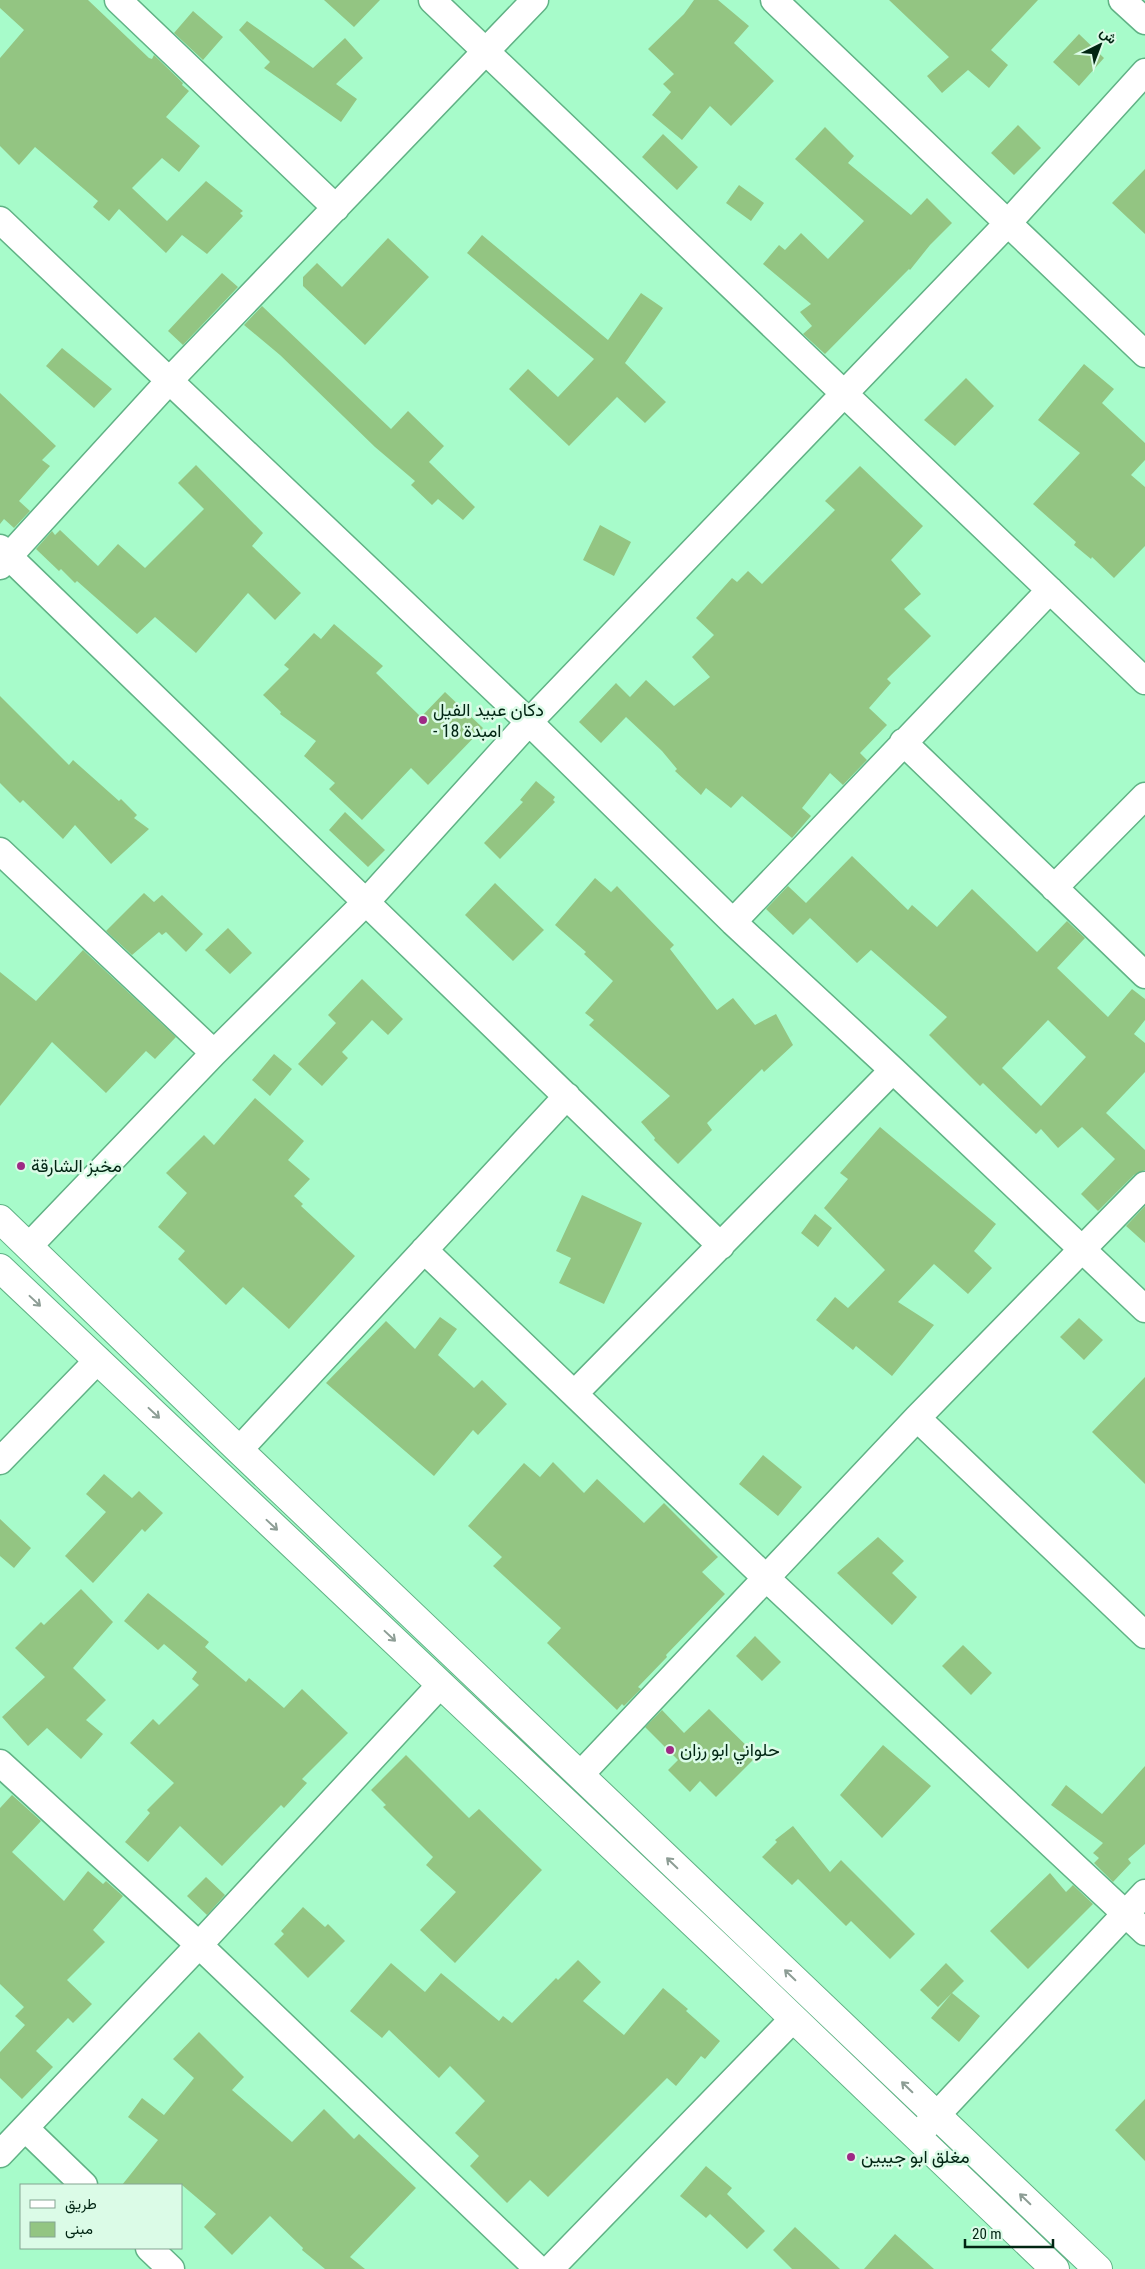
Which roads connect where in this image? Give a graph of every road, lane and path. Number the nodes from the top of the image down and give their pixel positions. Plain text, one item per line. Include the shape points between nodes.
1 (118, 0) edge
2 (432, 0) edge
3 (535, 0) edge
4 (774, 0) edge
5 (1122, 0) edge
6 (1145, 21) edge
7 (485, 52) junction
8 (1145, 72) edge
9 (336, 208) junction
10 (0, 220) edge
11 (1007, 224) junction
12 (1145, 354) edge
13 (169, 381) junction
14 (843, 393) junction
15 (3, 557) edge
16 (1050, 590) junction
17 (1145, 680) edge
18 (529, 722) junction
19 (903, 742) junction
20 (1145, 796) edge
21 (0, 851) edge
22 (1054, 888) junction
23 (367, 901) junction
24 (733, 922) junction
25 (1145, 975) edge
26 (214, 1053) junction
27 (893, 1070) junction
28 (567, 1096) junction
29 (1145, 1185) edge
30 (0, 1219) edge
31 (29, 1246) junction
32 (722, 1246) junction
33 (424, 1250) junction
34 (1084, 1250) junction
35 (0, 1268) edge
36 (1145, 1309) edge
37 (98, 1360) junction
38 (574, 1393) junction
39 (917, 1418) junction
40 (239, 1450) junction
41 (0, 1461) edge
42 (765, 1577) junction
43 (1145, 1635) edge
44 (440, 1684) junction
45 (0, 1764) edge
46 (580, 1775) junction
47 (1145, 1893) edge
48 (1126, 1914) junction
49 (1145, 1932) edge
50 (199, 1945) junction
51 (793, 2019) junction
52 (937, 2115) junction
53 (26, 2128) junction
54 (917, 2136) junction
55 (0, 2154) edge
56 (83, 2184) edge
57 (150, 2249) edge
58 (171, 2269) edge
59 (538, 2269) edge
60 (550, 2269) edge
61 (1055, 2269) edge
62 (1098, 2269) edge

1 - 9 street
2 - 7 street
3 - 7 street
4 - 11 street
5 - 6 street
7 - 9 street
7 - 14 street
8 - 11 street
9 - 13 street
10 - 13 street
11 - 12 street
11 - 14 street
13 - 15 street
13 - 18 street
14 - 16 street
14 - 18 street
15 - 23 street
16 - 17 street
16 - 19 street
18 - 23 street
18 - 24 street
19 - 22 street
19 - 24 street
20 - 22 street
21 - 26 street
22 - 25 street
23 - 26 street
23 - 28 street
24 - 27 street
26 - 31 street
27 - 32 street
27 - 34 street
28 - 32 street
28 - 33 street
29 - 34 street
30 - 31 main road
31 - 40 main road
32 - 38 street
33 - 38 street
33 - 40 street
34 - 36 street
34 - 39 street
35 -> 37 main road
37 - 41 street
37 -> 44 main road
38 - 42 street
39 - 42 street
39 - 43 street
40 - 46 main road
42 - 46 street
42 - 48 street
44 - 50 street
44 - 51 main road
45 - 50 street
52 -> 46 main road
47 - 48 street
48 - 49 street
48 - 52 street
50 - 53 street
50 - 59 street
51 - 54 main road
51 - 60 street
52 - 54 street
62 -> 52 main road
53 - 55 street
53 - 56 street
54 - 61 main road
57 - 58 street

